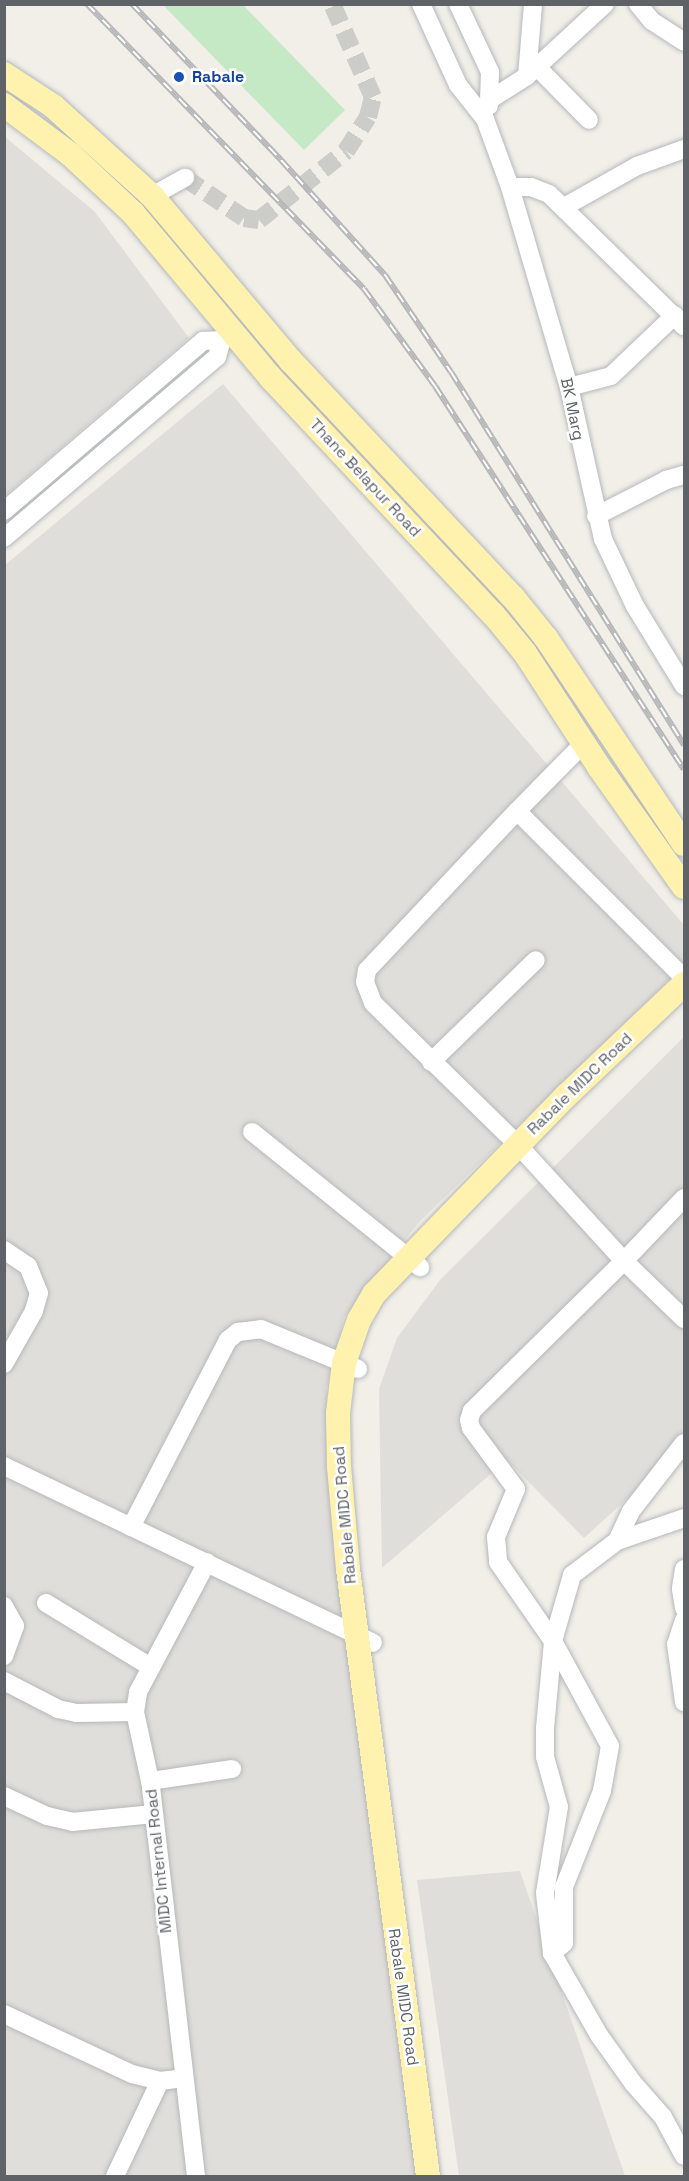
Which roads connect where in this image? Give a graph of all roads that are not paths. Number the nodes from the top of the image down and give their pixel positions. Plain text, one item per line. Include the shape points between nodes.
1 (421, 4) edge
2 (458, 4) edge
3 (532, 4) edge
4 (605, 4) edge
5 (638, 4) edge
6 (684, 42) edge
7 (532, 71) junction
8 (4, 74) edge
9 (491, 99) junction
10 (4, 105) edge
11 (485, 119) junction
12 (589, 120) dead end
13 (684, 149) edge
14 (185, 178) dead end
15 (510, 187) junction
16 (152, 196) junction
17 (564, 207) junction
18 (680, 320) edge
19 (226, 336) junction
20 (569, 387) junction
21 (684, 475) edge
22 (4, 511) edge
23 (596, 516) junction
24 (4, 538) edge
25 (684, 686) edge
26 (584, 743) junction
27 (517, 811) junction
28 (684, 844) edge
29 (684, 887) edge
30 (536, 960) dead end
31 (684, 978) edge
32 (684, 984) edge
33 (684, 1002) edge
34 (431, 1062) junction
35 (252, 1132) dead end
36 (523, 1151) junction
37 (684, 1198) edge
38 (4, 1250) edge
39 (624, 1261) junction
40 (414, 1262) junction
41 (684, 1319) edge
42 (4, 1364) edge
43 (351, 1366) junction
44 (684, 1443) edge
45 (4, 1466) edge
46 (684, 1518) edge
47 (131, 1527) junction
48 (617, 1541) junction
49 (207, 1562) junction
50 (684, 1569) edge
51 (46, 1603) dead end
52 (4, 1606) edge
53 (684, 1608) edge
54 (684, 1620) edge
55 (366, 1640) junction
56 (554, 1641) junction
57 (4, 1656) edge
58 (151, 1667) junction
59 (4, 1681) edge
60 (684, 1702) edge
61 (135, 1712) junction
62 (232, 1769) dead end
63 (150, 1781) junction
64 (4, 1796) edge
65 (154, 1814) junction
66 (552, 1953) junction
67 (4, 2014) edge
68 (184, 2078) junction
69 (159, 2081) junction
70 (422, 2092) junction
71 (684, 2156) edge
72 (115, 2176) edge
73 (196, 2176) edge
74 (428, 2176) edge
75 (440, 2176) edge

1 - 11 street, BK Marg via 458,85
2 - 9 street via 490,72
3 - 7 street
4 - 7 street
5 - 6 street via 652,21
7 - 9 street
7 - 12 street
8 - 16 main road, Thane Belapur Road via 52,106
9 - 11 street
10 - 19 main road, Thane Belapur Road via 71,154 133,213
11 - 15 street, BK Marg
13 - 17 street via 637,166
14 - 16 street
15 - 17 street via 531,187 549,194
15 - 20 street, BK Marg
16 - 28 main road, Thane Belapur Road via 291,361 539,630
17 - 18 street
18 - 20 street via 611,376
19 - 22 street via 203,341
19 - 24 street via 217,357
19 - 26 main road, Thane Belapur Road via 493,614 525,653
20 - 23 street, BK Marg
21 - 23 street via 666,480
23 - 25 street, BK Marg via 635,606
26 - 27 street
26 - 29 main road, Thane Belapur Road
27 - 31 street
27 - 34 street via 367,970 365,982 373,1003
30 - 34 street
32 - 36 main road, Rabale MIDC Road
33 - 36 main road, Rabale MIDC Road
34 - 36 street
35 - 40 street
36 - 39 street
36 - 40 main road, Rabale MIDC Road
37 - 39 street
38 - 42 street via 28,1266 39,1293 34,1311
39 - 41 street
39 - 56 street via 472,1411 469,1420 516,1489 496,1537 498,1562
40 - 43 main road, Rabale MIDC Road via 373,1323
43 - 47 street via 261,1329 238,1332 228,1340
43 - 55 main road, Rabale MIDC Road via 345,1467
44 - 48 street via 631,1511
45 - 47 street
46 - 48 street
47 - 49 street
48 - 56 street via 572,1575
49 - 55 street
49 - 58 street, MIDC Internal Road
50 - 53 street
51 - 58 street
52 - 57 street via 15,1626
54 - 60 street via 676,1644
55 - 70 main road, Rabale MIDC Road
56 - 66 street via 545,1757 559,1807 545,1893
56 - 66 street via 606,1734 612,1755 564,1887 564,1943
58 - 61 street, MIDC Internal Road via 138,1692
59 - 61 street via 58,1709 78,1713
61 - 63 street, MIDC Internal Road
62 - 63 street
63 - 65 street, MIDC Internal Road
64 - 65 street via 47,1816 72,1822
65 - 68 street, MIDC Internal Road
66 - 71 street via 599,2035 663,2117
67 - 69 street via 132,2074
68 - 69 street
68 - 73 street, MIDC Internal Road
69 - 72 street
70 - 74 main road, Rabale MIDC Road
70 - 75 main road, Rabale MIDC Road

